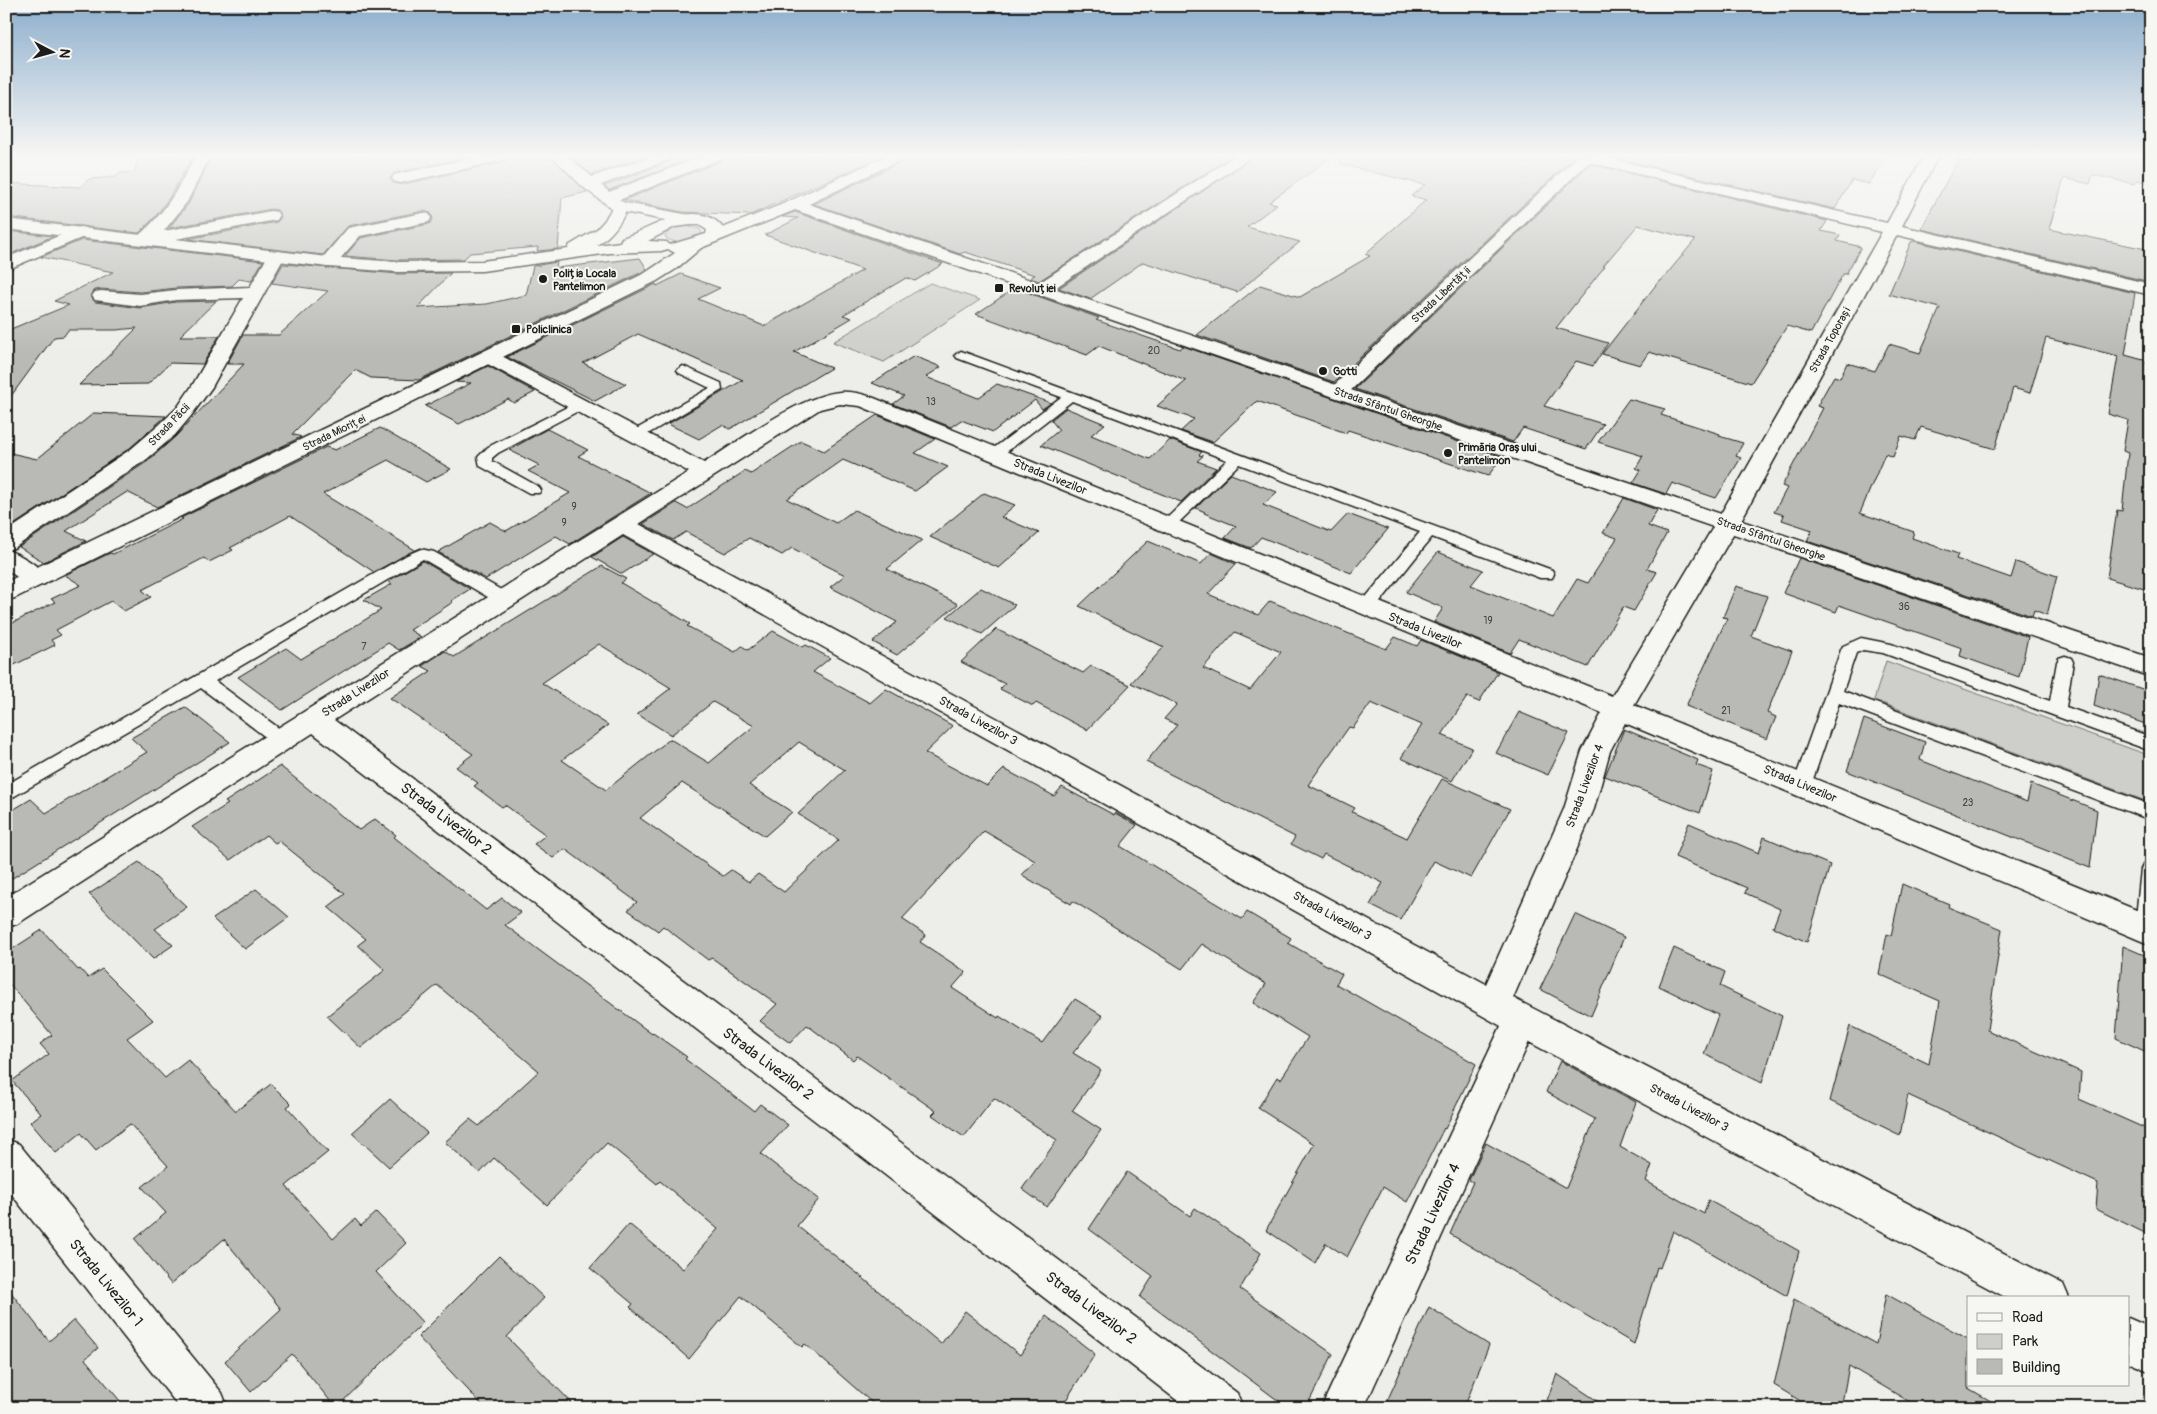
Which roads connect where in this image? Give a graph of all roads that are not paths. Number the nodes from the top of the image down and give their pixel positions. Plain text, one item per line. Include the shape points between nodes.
1 (165, 222) edge
2 (239, 222) edge
3 (401, 222) edge
4 (614, 222) edge
5 (650, 222) edge
6 (679, 222) edge
7 (707, 222) edge
8 (752, 222) edge
9 (845, 222) edge
10 (1144, 222) edge
11 (1516, 222) edge
12 (1867, 222) edge
13 (1896, 222) edge
14 (6, 224) edge
15 (1893, 228) junction
16 (80, 232) junction
17 (713, 237) junction
18 (661, 239) junction
19 (144, 240) junction
20 (694, 246) junction
21 (276, 256) junction
22 (561, 256) junction
23 (328, 262) junction
24 (6, 265) edge
25 (661, 271) junction
26 (1040, 290) junction
27 (2151, 290) edge
28 (256, 292) junction
29 (101, 296) dead end
30 (961, 355) dead end
31 (490, 357) junction
32 (683, 370) dead end
33 (1338, 392) junction
34 (1070, 396) junction
35 (579, 405) junction
36 (636, 435) junction
37 (995, 454) junction
38 (1237, 458) junction
39 (705, 472) junction
40 (534, 490) dead end
41 (621, 524) junction
42 (1727, 524) junction
43 (1168, 526) junction
44 (1430, 530) junction
45 (6, 543) edge
46 (6, 558) edge
47 (1546, 574) dead end
48 (36, 578) junction
49 (6, 592) edge
50 (504, 598) junction
51 (1367, 607) junction
52 (2065, 662) dead end
53 (2151, 668) edge
54 (202, 680) junction
55 (1832, 694) junction
56 (1618, 709) junction
57 (2057, 711) junction
58 (314, 720) junction
59 (282, 740) junction
60 (2151, 744) edge
61 (1802, 785) junction
62 (6, 794) edge
63 (2151, 813) edge
64 (2151, 869) edge
65 (6, 914) edge
66 (2148, 929) edge
67 (1507, 1012) junction
68 (6, 1158) edge
69 (2045, 1296) edge
70 (2130, 1340) edge
71 (2151, 1351) edge
72 (207, 1408) edge
73 (1222, 1408) edge
74 (1342, 1408) edge

1 - 19 street
2 - 19 street
3 - 23 street via 354,232
4 - 22 street via 602,234
5 - 18 street
6 - 18 street via 672,223
7 - 17 street via 716,229
8 - 17 street
9 - 26 street, Strada Sfântul Gheorghe
10 - 26 street
11 - 33 street, Strada Libertății
12 - 15 street
13 - 15 street, Strada Toporași
14 - 16 street
15 - 27 street
15 - 42 street, Strada Toporași
16 - 19 street
16 - 24 street
17 - 20 street
18 - 20 street
18 - 22 street
18 - 25 street via 668,258
19 - 21 street
20 - 25 street, Strada Mioriței
21 - 23 street
21 - 28 street, Strada Păcii
22 - 23 street via 448,267
25 - 31 street, Strada Mioriței
26 - 33 street, Strada Sfântul Gheorghe
28 - 29 street via 140,300
28 - 45 street, Strada Păcii via 202,387 168,430 140,454
30 - 34 lane
31 - 35 street
31 - 48 street, Strada Mioriței
32 - 36 lane via 716,386 716,390
33 - 42 street, Strada Sfântul Gheorghe
34 - 37 lane
34 - 38 lane
35 - 36 street
35 - 40 lane via 492,450 485,457 485,463
36 - 39 street
37 - 39 street, Strada Livezilor via 867,402 839,398 813,405
37 - 43 street, Strada Livezilor
38 - 43 lane
38 - 44 lane
39 - 41 street, Strada Livezilor
41 - 50 street, Strada Livezilor
41 - 67 street, Strada Livezilor 3
42 - 53 street, Strada Sfântul Gheorghe
42 - 56 street, Strada Livezilor 4
43 - 51 street, Strada Livezilor
44 - 47 lane
44 - 51 lane
46 - 48 street
48 - 49 street, Strada Mioriței
50 - 54 lane via 429,555 421,554
50 - 58 street, Strada Livezilor
51 - 56 street, Strada Livezilor
52 - 57 lane
54 - 59 lane
54 - 62 lane
55 - 57 lane via 1849,650 1861,644 1885,648
55 - 61 lane
55 - 63 lane
56 - 61 street, Strada Livezilor
56 - 67 street, Strada Livezilor 4 via 1596,751 1579,809
57 - 60 lane
58 - 59 street, Strada Livezilor
58 - 73 street, Strada Livezilor 2
59 - 65 street, Strada Livezilor
61 - 66 street, Strada Livezilor
64 - 66 lane
67 - 69 street, Strada Livezilor 3
67 - 74 street, Strada Livezilor 4 via 1495,1081
68 - 72 street, Strada Livezilor 1
70 - 71 street

